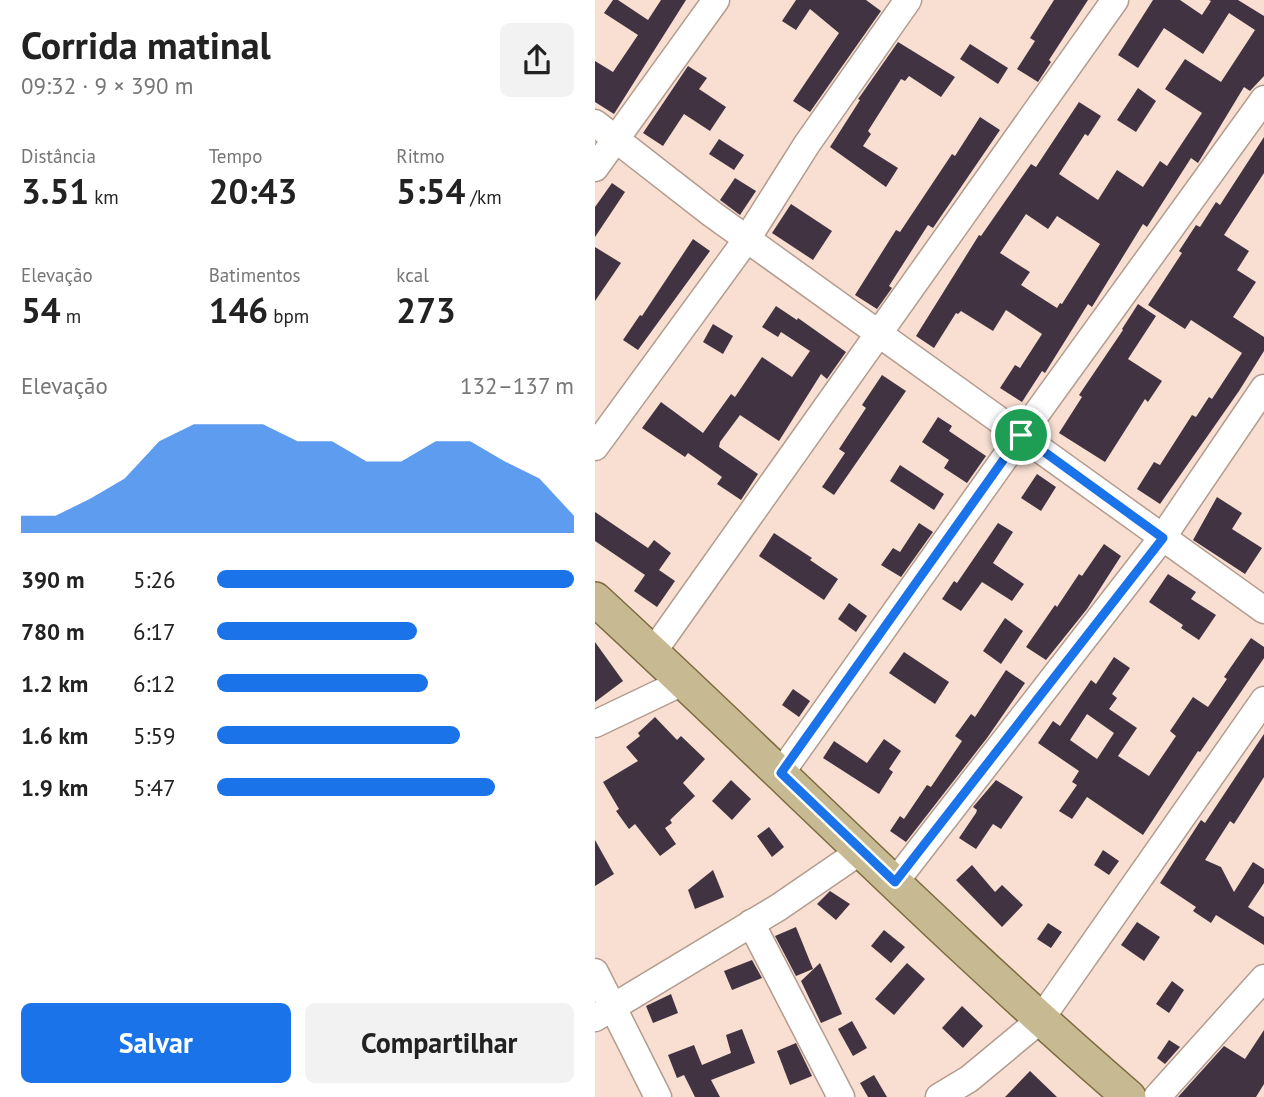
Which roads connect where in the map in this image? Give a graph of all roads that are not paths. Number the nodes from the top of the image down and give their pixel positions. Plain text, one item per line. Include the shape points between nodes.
1 (716, 0) edge
2 (908, 0) edge
3 (1115, 0) edge
4 (1264, 99) edge
5 (595, 123) edge
6 (616, 139) junction
7 (595, 168) edge
8 (747, 239) junction
9 (880, 333) junction
10 (1264, 388) edge
11 (1021, 435) junction
12 (595, 447) edge
13 (1163, 538) junction
14 (595, 599) edge
15 (1264, 610) edge
16 (653, 652) junction
17 (685, 681) junction
18 (1264, 700) edge
19 (595, 724) edge
20 (781, 773) junction
21 (862, 850) junction
22 (895, 882) junction
23 (751, 923) junction
24 (595, 972) edge
25 (1264, 978) edge
26 (604, 1013) edge
27 (1040, 1020) junction
28 (658, 1097) edge
29 (841, 1097) edge
30 (939, 1097) edge
31 (1129, 1097) edge
32 (1157, 1097) edge

1 - 6 street
2 - 8 street
3 - 9 street
4 - 11 street
5 - 6 street
6 - 7 street
6 - 8 street
8 - 9 street
8 - 12 street
9 - 11 street
9 - 16 street
10 - 13 street
11 - 13 street
11 - 20 street
13 - 15 street
13 - 22 street
14 - 16 main road
16 - 17 main road
17 - 19 street
17 - 20 main road
18 - 27 street
20 - 21 main road
21 - 22 main road
21 - 23 street
22 - 27 main road
23 - 26 street
23 - 29 street
24 - 26 street
25 - 32 street
26 - 28 street
27 - 30 street via 969,1079
27 - 31 main road

